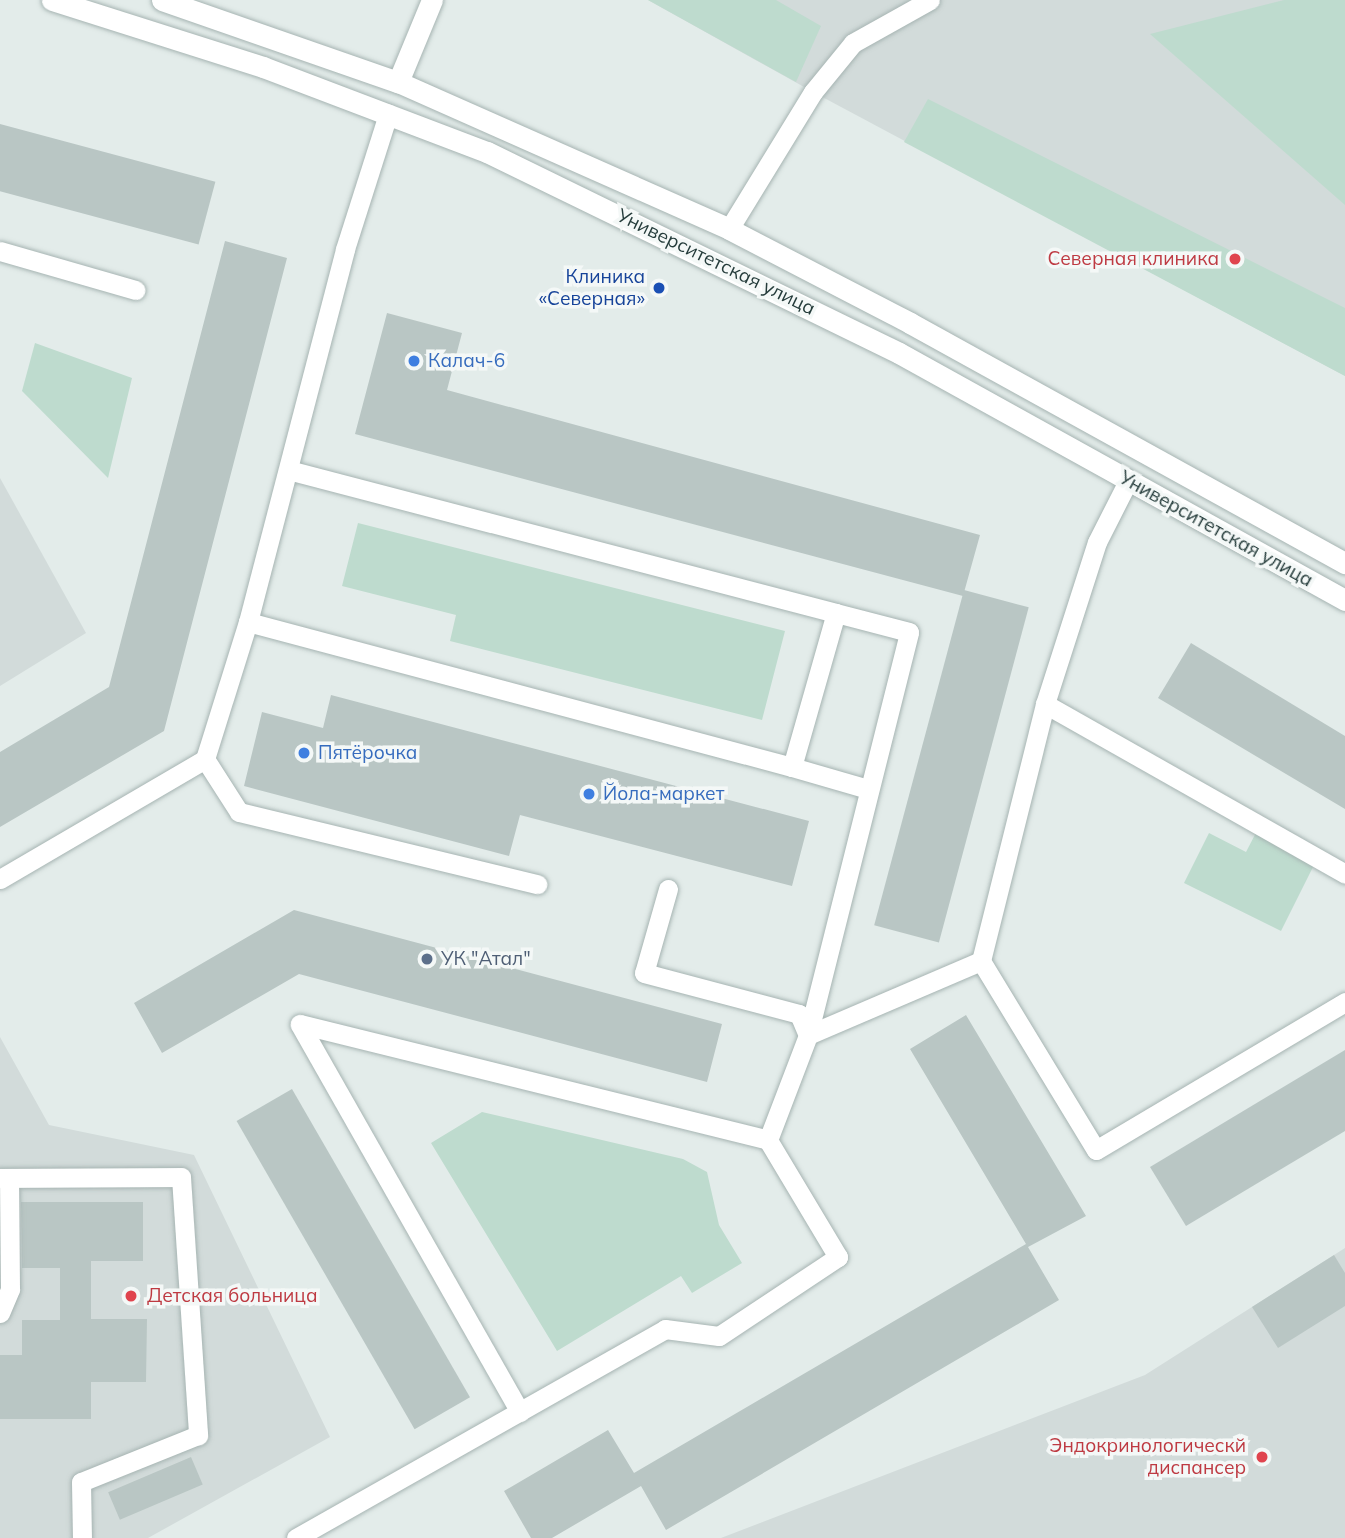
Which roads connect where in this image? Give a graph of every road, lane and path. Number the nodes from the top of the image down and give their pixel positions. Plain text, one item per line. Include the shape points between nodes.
1 (52, 0) edge
2 (162, 0) edge
3 (432, 0) edge
4 (930, 0) edge
5 (398, 82) junction
6 (388, 114) junction
7 (729, 229) junction
8 (0, 251) edge
9 (135, 290) dead end
10 (1143, 451) junction
11 (288, 470) junction
12 (1128, 481) junction
13 (1345, 564) edge
14 (1345, 600) edge
15 (835, 613) junction
16 (248, 622) junction
17 (1045, 704) junction
18 (205, 759) junction
19 (792, 767) junction
20 (867, 789) junction
21 (1345, 874) edge
22 (0, 879) edge
23 (537, 884) dead end
24 (668, 889) dead end
25 (981, 961) junction
26 (1345, 1003) edge
27 (808, 1035) junction
28 (768, 1140) junction
29 (5, 1178) edge
30 (0, 1313) edge
31 (520, 1412) junction
32 (82, 1538) edge
33 (296, 1538) edge

1 - 6 main road, Университетская улица via 263,67
2 - 5 main road, Университетская улица
3 - 5 main road
4 - 7 lane via 853,43 813,92
5 - 6 main road
5 - 7 main road, Университетская улица
6 - 11 lane via 345,248
6 - 12 main road, Университетская улица via 486,152 794,300
7 - 10 main road, Университетская улица
8 - 9 lane
10 - 12 main road
10 - 13 main road, Университетская улица
11 - 15 lane
11 - 16 lane
12 - 14 main road, Университетская улица
12 - 17 lane via 1097,542
15 - 19 lane
15 - 20 lane via 909,632
16 - 18 lane
16 - 19 lane
17 - 21 lane
17 - 25 lane
18 - 22 lane
18 - 23 lane via 239,812
19 - 20 lane
20 - 27 lane
24 - 27 lane via 644,973 799,1014
25 - 26 lane via 1096,1150
25 - 27 lane
27 - 28 lane
28 - 31 lane via 838,1257 719,1336 665,1329
28 - 31 lane via 300,1024
29 - 30 lane via 10,1289
29 - 32 lane via 181,1177 198,1435 81,1482
31 - 33 lane

